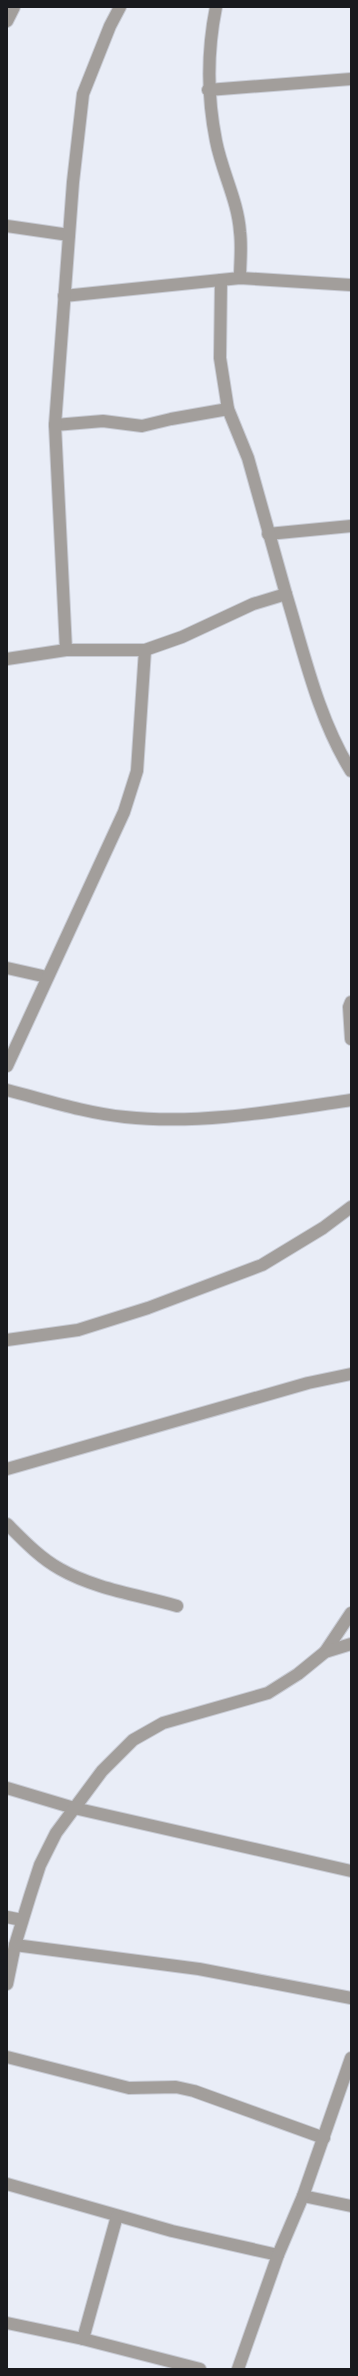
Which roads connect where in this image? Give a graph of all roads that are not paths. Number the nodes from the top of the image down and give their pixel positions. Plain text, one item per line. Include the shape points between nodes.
1 (14, 7) edge
2 (120, 7) edge
3 (216, 7) edge
4 (7, 21) edge
5 (351, 79) edge
6 (208, 90) junction
7 (7, 226) edge
8 (69, 234) junction
9 (240, 278) junction
10 (221, 280) junction
11 (351, 285) edge
12 (64, 296) junction
13 (228, 409) junction
14 (55, 425) junction
15 (351, 526) edge
16 (268, 534) junction
17 (286, 594) junction
18 (66, 650) junction
19 (145, 650) junction
20 (7, 659) edge
21 (351, 771) edge
22 (7, 968) edge
23 (47, 977) junction
24 (351, 1002) edge
25 (351, 1039) edge
26 (7, 1066) edge
27 (7, 1090) edge
28 (351, 1100) edge
29 (351, 1207) edge
30 (7, 1340) edge
31 (351, 1374) edge
32 (7, 1469) edge
33 (7, 1524) edge
34 (177, 1606) dead end
35 (351, 1613) edge
36 (351, 1644) edge
37 (325, 1652) junction
38 (7, 1788) edge
39 (74, 1808) junction
40 (351, 1871) edge
41 (7, 1917) edge
42 (22, 1920) junction
43 (15, 1945) junction
44 (7, 1984) edge
45 (351, 1998) edge
46 (7, 2057) edge
47 (351, 2058) edge
48 (324, 2138) junction
49 (7, 2184) edge
50 (304, 2196) junction
51 (351, 2206) edge
52 (117, 2216) junction
53 (278, 2255) junction
54 (7, 2323) edge
55 (83, 2339) junction
56 (200, 2369) edge
57 (238, 2369) edge

1 - 4 street
2 - 8 street via 83,94
3 - 6 street via 210,34
5 - 6 street
6 - 9 street via 216,142 231,189 240,232
7 - 8 street
8 - 12 street
9 - 10 street
9 - 11 street
10 - 12 street
10 - 13 street via 220,358
12 - 14 street
13 - 14 street via 142,426 103,421
13 - 16 street via 248,458
14 - 18 street
15 - 16 street
16 - 17 street
17 - 19 street via 254,604 182,637
17 - 21 street via 321,707
18 - 19 street
18 - 20 street
19 - 23 street via 137,771 124,812
22 - 23 street
23 - 26 street
24 - 25 street
27 - 28 street via 94,1113 184,1119 242,1115
29 - 30 street via 324,1228 262,1265 148,1308 78,1330
31 - 32 street via 308,1383
33 - 34 street via 32,1548 60,1569 86,1581
35 - 37 street
36 - 37 street
37 - 39 street via 298,1674 268,1693 162,1723 133,1740 102,1770
38 - 39 street
39 - 40 street
39 - 42 street via 56,1833 40,1865
41 - 42 street
42 - 43 street
43 - 44 street
43 - 45 street via 199,1969
46 - 48 street via 129,2088 176,2088 194,2091
47 - 48 street
48 - 50 street
49 - 52 street
50 - 51 street
50 - 53 street
52 - 53 street
52 - 55 street
53 - 57 street
54 - 55 street
55 - 56 street

